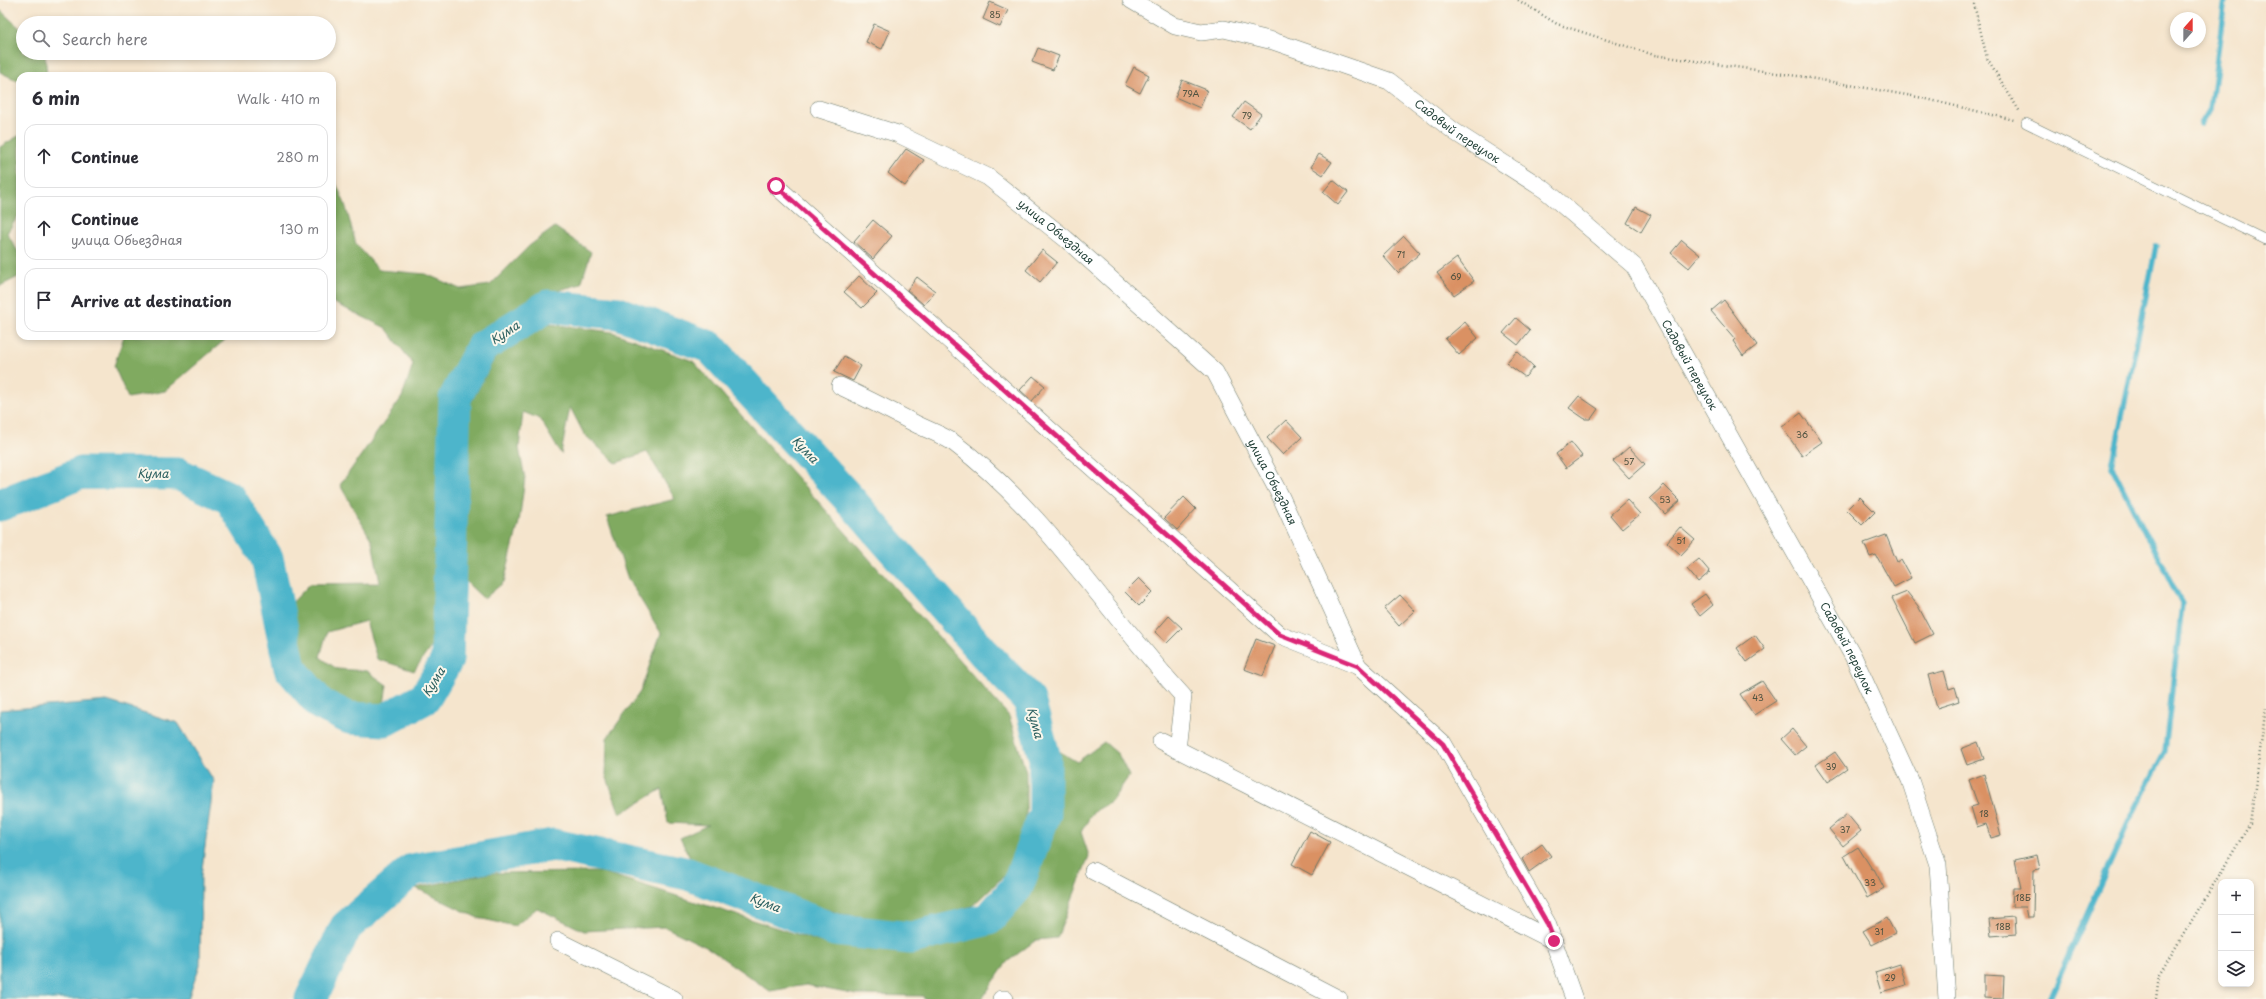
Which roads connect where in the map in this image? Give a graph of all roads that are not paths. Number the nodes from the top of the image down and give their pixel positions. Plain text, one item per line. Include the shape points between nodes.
1 (1131, 0) edge
2 (819, 109) dead end
3 (2026, 123) road end
4 (776, 186) dead end
5 (2266, 240) edge
6 (840, 386) dead end
7 (1358, 666) junction
8 (1161, 741) dead end
9 (1177, 750) junction
10 (1093, 870) dead end
11 (1554, 941) junction
12 (558, 942) dead end
13 (674, 999) edge
14 (1001, 999) edge
15 (1005, 999) edge
16 (1339, 999) edge
17 (1574, 999) edge
18 (1947, 999) edge

1 - 18 street, Садовый переулок via 1175,26 1201,32 1231,30 1273,41 1389,81 1455,132 1545,190 1634,266 1853,656 1910,780 1938,865
2 - 7 street, улица Обьездная via 898,134 988,177 1066,239 1215,372 1280,494
3 - 5 lane
4 - 7 street via 1280,635
6 - 9 street via 952,442 991,473 1029,511 1089,580 1156,667 1183,696
7 - 11 street, улица Обьездная via 1443,744 1547,923
8 - 9 street
9 - 11 street
10 - 16 street
11 - 17 street, улица Обьездная
12 - 13 street
14 - 15 street

